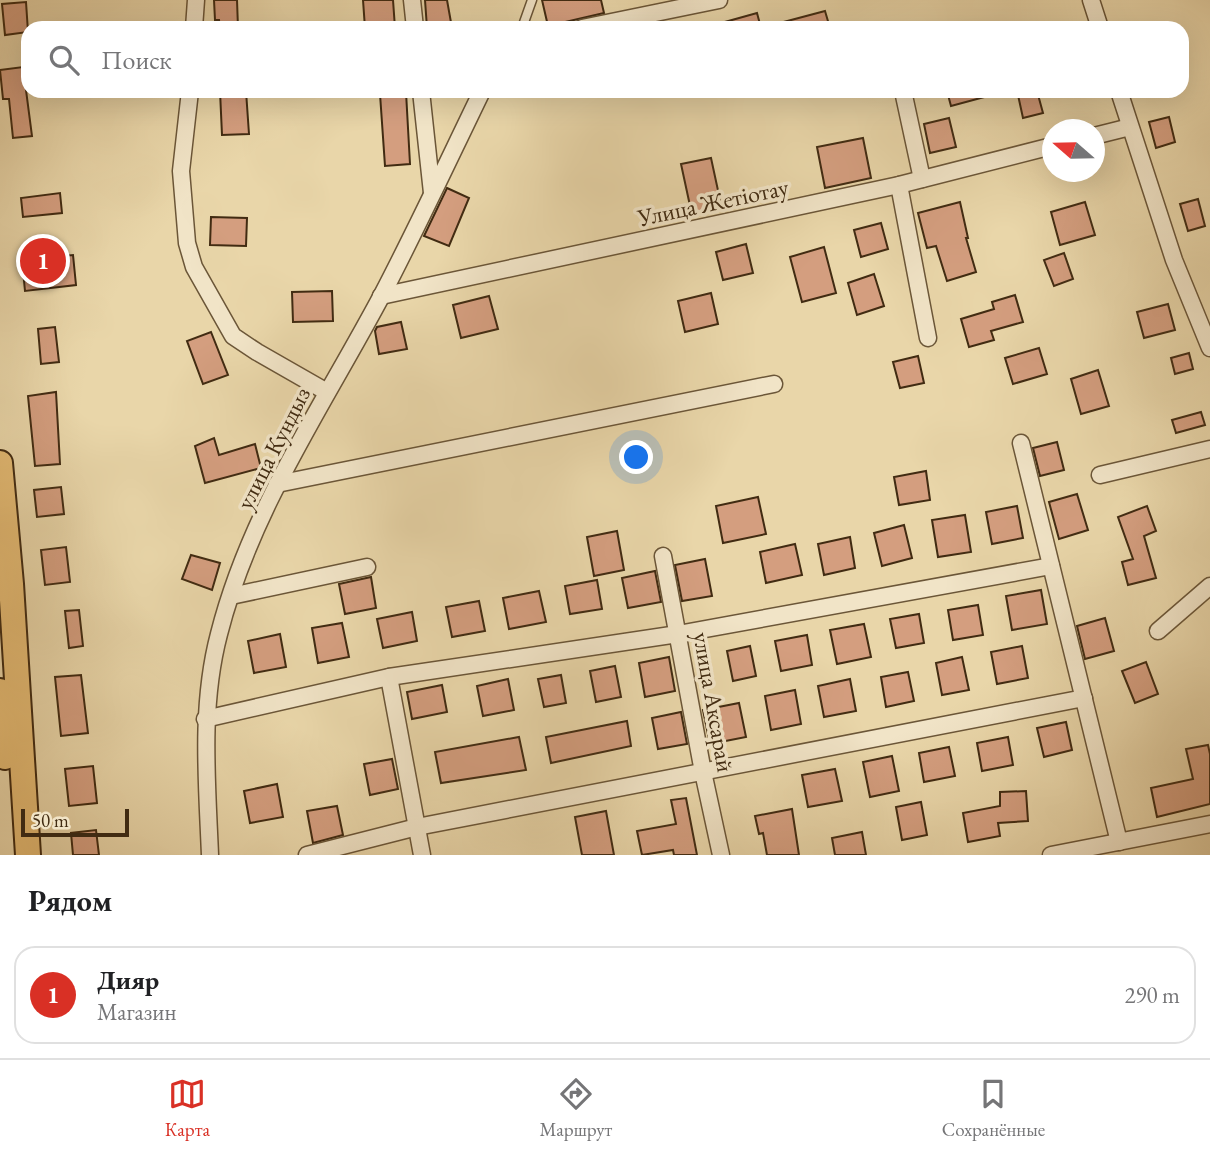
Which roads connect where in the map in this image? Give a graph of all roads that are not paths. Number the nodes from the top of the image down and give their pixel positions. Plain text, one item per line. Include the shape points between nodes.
1 (196, 0) edge
2 (412, 0) edge
3 (532, 0) edge
4 (719, 0) edge
5 (1091, 0) edge
6 (194, 21) edge
7 (414, 21) edge
8 (524, 21) edge
9 (616, 21) edge
10 (1098, 21) edge
11 (189, 98) edge
12 (423, 98) edge
13 (479, 98) edge
14 (905, 98) edge
15 (1121, 98) edge
16 (1130, 127) junction
17 (1105, 133) edge
18 (1042, 149) edge
19 (922, 179) junction
20 (899, 185) junction
21 (432, 194) junction
22 (381, 296) junction
23 (928, 338) dead end
24 (1210, 348) edge
25 (774, 384) dead end
26 (327, 392) junction
27 (1021, 443) dead end
28 (1210, 449) edge
29 (0, 463) edge
30 (1100, 475) dead end
31 (277, 484) junction
32 (663, 556) dead end
33 (1051, 566) junction
34 (367, 567) dead end
35 (1210, 586) edge
36 (231, 596) junction
37 (1158, 631) dead end
38 (678, 634) junction
39 (389, 677) junction
40 (0, 691) edge
41 (1084, 698) junction
42 (205, 719) junction
43 (703, 772) junction
44 (1210, 824) edge
45 (417, 827) junction
46 (1119, 842) junction
47 (1082, 852) edge
48 (13, 855) edge
49 (28, 855) edge
50 (210, 855) edge
51 (307, 855) edge
52 (422, 855) edge
53 (721, 855) edge
54 (1051, 855) edge

1 - 6 street
2 - 7 street
3 - 8 lane
4 - 9 street
5 - 10 street
11 - 26 street via 181,171 187,243 194,267 233,336
12 - 21 street
13 - 21 street, улица Кундыз
14 - 19 street
15 - 16 street
16 - 17 street
16 - 24 street via 1174,260
18 - 19 street, Улица Жетіотау
19 - 20 street, Улица Жетіотау
20 - 22 street, Улица Жетіотау
20 - 23 street
21 - 22 street, улица Кундыз
22 - 26 street, улица Кундыз
25 - 31 street
26 - 31 street, улица Кундыз
27 - 33 street
28 - 30 street
29 - 49 main road
31 - 36 street, улица Кундыз
32 - 38 street, улица Аксарай
33 - 38 street
33 - 41 street
34 - 36 street
35 - 37 street
36 - 42 street, улица Кундыз via 219,634
38 - 39 street
38 - 43 street, улица Аксарай
39 - 42 street
39 - 45 street
40 - 48 main road
41 - 43 street
41 - 46 street
42 - 50 street, улица Кундыз
43 - 45 street
43 - 53 street, улица Аксарай
44 - 46 street
45 - 51 street
45 - 52 street
46 - 47 street
47 - 54 street

